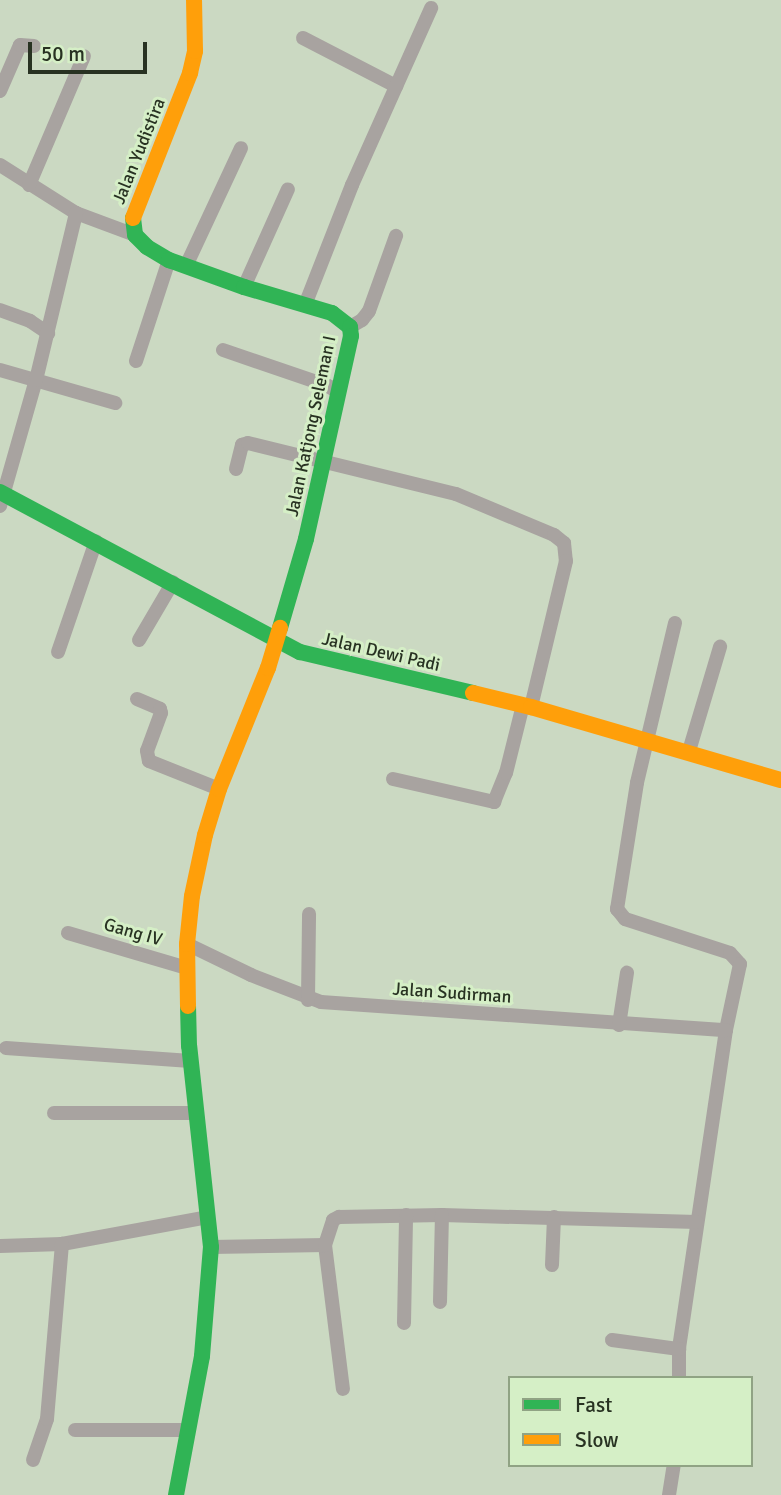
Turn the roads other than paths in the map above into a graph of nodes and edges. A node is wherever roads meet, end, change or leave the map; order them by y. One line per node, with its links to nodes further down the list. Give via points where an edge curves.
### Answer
1 (194, 0): 13 (street, Jalan Yudistira, via 195,51 190,73 133,214)
2 (431, 8): 6 (street)
3 (303, 37): 6 (street)
4 (34, 46): 7 (street, via 20,45 14,52)
5 (84, 56): 10 (street)
6 (396, 86): 18 (street)
7 (0, 91)
8 (241, 148): 16 (street)
9 (0, 165): 10 (street)
10 (29, 185): 12 (street)
11 (288, 189): 17 (street)
12 (76, 213): 13 (street); 21 (street)
13 (135, 235): 15 (street, Jalan Katjong Seleman I)
14 (396, 236): 20 (street, via 369,311)
15 (169, 260): 16 (street, Jalan Katjong Seleman I); 23 (street)
16 (186, 266): 17 (street, Jalan Katjong Seleman I)
17 (244, 287): 18 (street, Jalan Katjong Seleman I)
18 (305, 305): 20 (street, Jalan Katjong Seleman I, via 332,313)
19 (0, 310): 21 (street)
20 (349, 327): 26 (street, Jalan Katjong Seleman I)
21 (48, 333): 25 (street)
22 (223, 350): 26 (street)
23 (136, 361)
24 (0, 370): 25 (street)
25 (36, 380): 27 (street); 30 (street)
26 (338, 392): 28 (street, Jalan Katjong Seleman I)
27 (115, 403)
28 (321, 460): 29 (street, via 246,444); 34 (street, Jalan Katjong Seleman I, via 310,527); 39 (street, via 456,494 564,543 566,561)
29 (236, 469)
30 (2, 497): 31 (street, Jalan Dewi Padi)
31 (96, 541): 32 (street, Jalan Dewi Padi); 37 (street)
32 (173, 582): 34 (street, Jalan Dewi Padi); 35 (street)
33 (676, 623): 40 (street)
34 (276, 639): 39 (street, Jalan Dewi Padi, via 300,652); 44 (street, Jalan Katjong Seleman I, via 254,710)
35 (139, 640)
36 (720, 647): 41 (street)
37 (58, 652)
38 (137, 699): 44 (street, via 161,713 147,751 149,761)
39 (527, 706): 40 (street, Jalan Dewi Padi); 42 (street, via 494,802)
40 (647, 740): 41 (street, Jalan Dewi Padi); 52 (street, via 617,908 625,919 737,958 740,964)
41 (689, 751): 43 (street, Jalan Dewi Padi)
42 (393, 779)
43 (781, 780)
44 (219, 789): 47 (street, Jalan Katjong Seleman I, via 205,835)
45 (309, 914): 50 (street)
46 (68, 933): 48 (street, Gang IV)
47 (187, 944): 48 (street, Jalan Katjong Seleman I); 50 (street, Jalan Sudirman)
48 (187, 968): 54 (street, Jalan Katjong Seleman I)
49 (627, 973): 51 (street)
50 (308, 1000): 51 (street, Jalan Sudirman)
51 (619, 1025): 52 (street, Jalan Sudirman)
52 (726, 1030): 61 (street)
53 (6, 1048): 54 (street)
54 (191, 1061): 56 (street, Jalan Katjong Seleman I)
55 (54, 1113): 56 (street)
56 (196, 1113): 59 (street, Jalan Katjong Seleman I)
57 (406, 1215): 58 (street); 63 (street, via 340,1217 333,1220); 68 (street)
58 (442, 1215): 60 (street); 67 (street)
59 (208, 1217): 62 (street); 65 (street, Jalan Katjong Seleman I)
60 (554, 1217): 61 (street); 66 (street)
61 (697, 1222): 70 (street)
62 (62, 1244): 64 (street); 75 (street, via 47,1419)
63 (325, 1245): 65 (street); 72 (street)
64 (0, 1246)
65 (211, 1247): 74 (street, Jalan Katjong Seleman I, via 202,1356)
66 (552, 1265)
67 (440, 1302)
68 (404, 1323)
69 (612, 1340): 70 (street)
70 (679, 1349): 71 (street)
71 (679, 1376)
72 (343, 1388)
73 (75, 1430): 74 (street)
74 (188, 1430): 77 (street, Jalan Katjong Seleman I)
75 (33, 1460)
76 (674, 1467): 78 (street)
77 (176, 1495)
78 (668, 1495)

